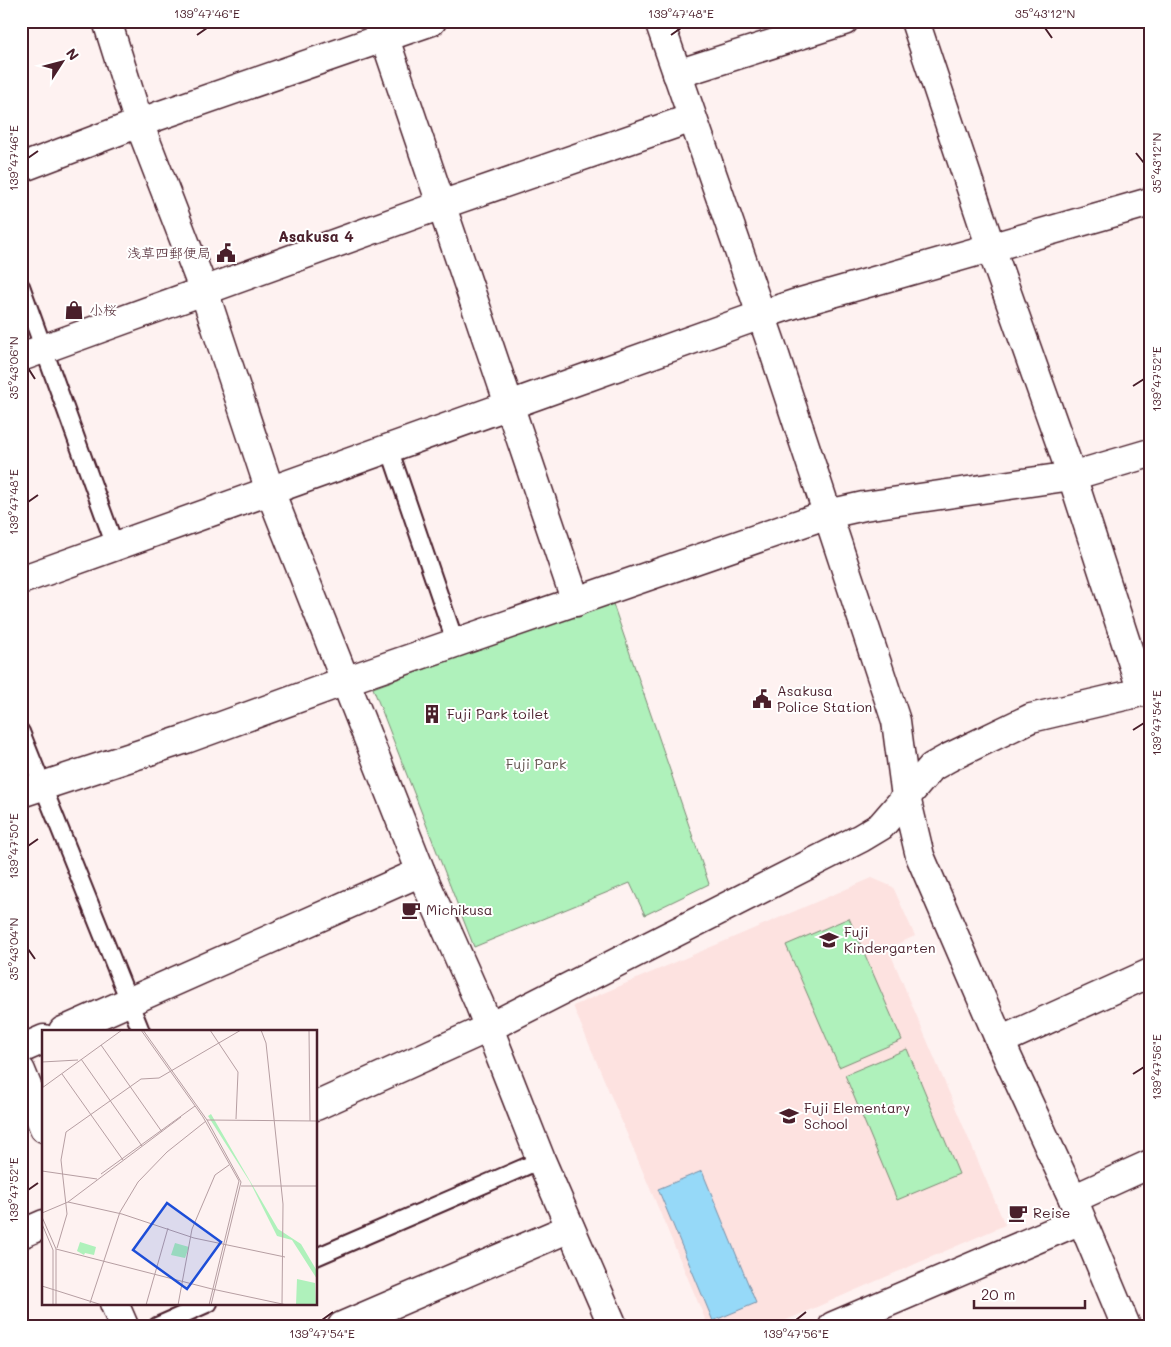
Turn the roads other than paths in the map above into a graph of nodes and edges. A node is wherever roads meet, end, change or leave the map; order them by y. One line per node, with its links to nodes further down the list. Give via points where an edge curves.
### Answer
1 (107, 21): 9 (street)
2 (432, 21): 6 (street)
3 (659, 21): 7 (street)
4 (844, 21): 7 (street)
5 (915, 21): 13 (street)
6 (382, 30): 9 (street); 12 (street)
7 (677, 74): 8 (street)
8 (692, 118): 12 (street); 16 (street)
9 (139, 123): 10 (street); 15 (street)
10 (21, 168)
11 (1150, 202): 13 (street)
12 (441, 205): 15 (street); 18 (street)
13 (991, 248): 16 (street); 21 (street)
14 (21, 286): 17 (lane)
15 (204, 291): 17 (street); 22 (street)
16 (760, 315): 18 (street); 23 (street)
17 (33, 353): 24 (lane)
18 (509, 404): 19 (street); 26 (street)
19 (389, 448): 22 (street); 27 (lane)
20 (1150, 453): 21 (street)
21 (1072, 476): 23 (street); 29 (street)
22 (270, 491): 24 (street); 28 (street)
23 (828, 514): 26 (street); 32 (street, via 896,721)
24 (115, 546): 25 (street)
25 (21, 580)
26 (576, 602): 27 (street)
27 (456, 644): 28 (street)
28 (345, 681): 31 (street, via 186,739); 33 (street)
29 (1146, 691): 32 (street, via 1031,718 932,768)
30 (21, 732): 31 (lane)
31 (32, 789): 35 (lane)
32 (906, 797): 36 (street, via 881,826 861,838); 40 (street, via 920,856)
33 (421, 872): 35 (street); 36 (street)
34 (1150, 973): 40 (street)
35 (129, 1001): 37 (street); 38 (lane)
36 (488, 1028): 43 (street); 45 (street)
37 (65, 1030)
38 (140, 1030)
39 (42, 1040): 41 (street)
40 (1000, 1041): 47 (street)
41 (21, 1049)
42 (21, 1070): 44 (street)
43 (318, 1105)
44 (42, 1123)
45 (541, 1160): 49 (street); 51 (lane)
46 (1150, 1164): 47 (street)
47 (1077, 1209): 58 (street); 59 (street)
48 (42, 1225): 50 (street)
49 (570, 1228): 56 (street); 57 (street)
50 (21, 1234)
51 (318, 1256)
52 (114, 1304): 54 (street)
53 (207, 1304): 55 (lane)
54 (124, 1326)
55 (157, 1326)
56 (342, 1326)
57 (613, 1326)
58 (833, 1326)
59 (1126, 1326)

